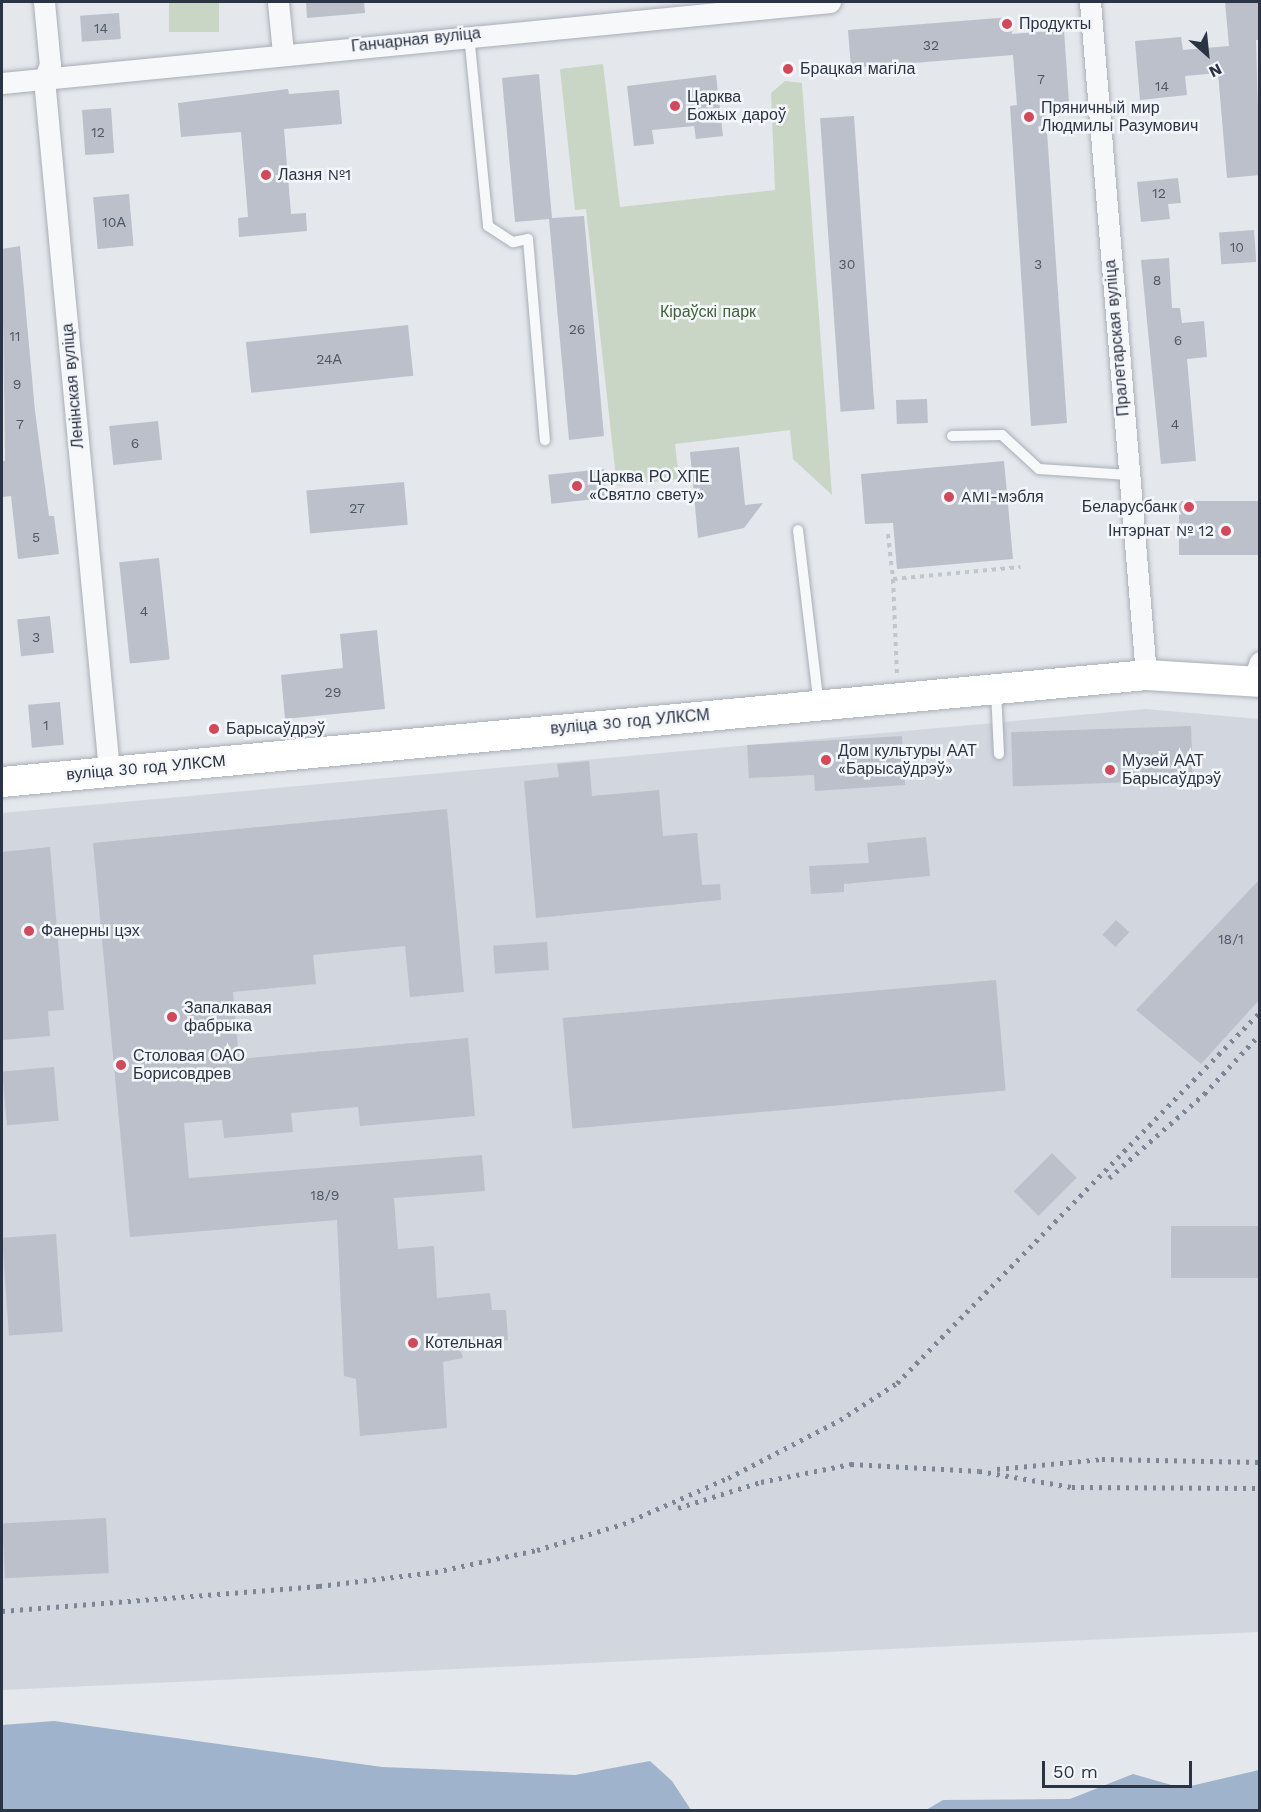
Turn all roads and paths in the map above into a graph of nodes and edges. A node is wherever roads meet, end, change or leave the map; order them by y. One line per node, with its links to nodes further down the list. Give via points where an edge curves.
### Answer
1 (44, 2): 8 (street, Ленінская вуліца, via 50,65)
2 (278, 2): 7 (street)
3 (830, 2): 5 (street, Ганчарная вуліца)
4 (1090, 2): 12 (street, Пралетарская вуліца)
5 (681, 8): 6 (street, Ганчарная вуліца)
6 (469, 35): 7 (street, Ганчарная вуліца); 11 (lane, via 489,226 513,242 528,239)
7 (283, 53): 8 (street, Ганчарная вуліца)
8 (45, 79): 9 (street, Ганчарная вуліца); 23 (street, Ленінская вуліца)
9 (2, 83)
10 (952, 436): 12 (lane, via 1002,435 1039,469)
11 (545, 440)
12 (1128, 475): 17 (street, Пралетарская вуліца)
13 (798, 530): 21 (lane)
14 (888, 534): 16 (path)
15 (1020, 567): 16 (path)
16 (893, 579): 19 (path)
17 (1146, 675): 18 (main road, вуліца 30 год УЛКСМ); 20 (main road, вуліца 30 год УЛКСМ)
18 (1257, 675)
19 (897, 680)
20 (996, 689): 21 (main road, вуліца 30 год УЛКСМ); 22 (lane)
21 (819, 705): 23 (main road, вуліца 30 год УЛКСМ)
22 (999, 754)
23 (109, 771): 24 (main road, вуліца 30 год УЛКСМ)
24 (2, 782)

